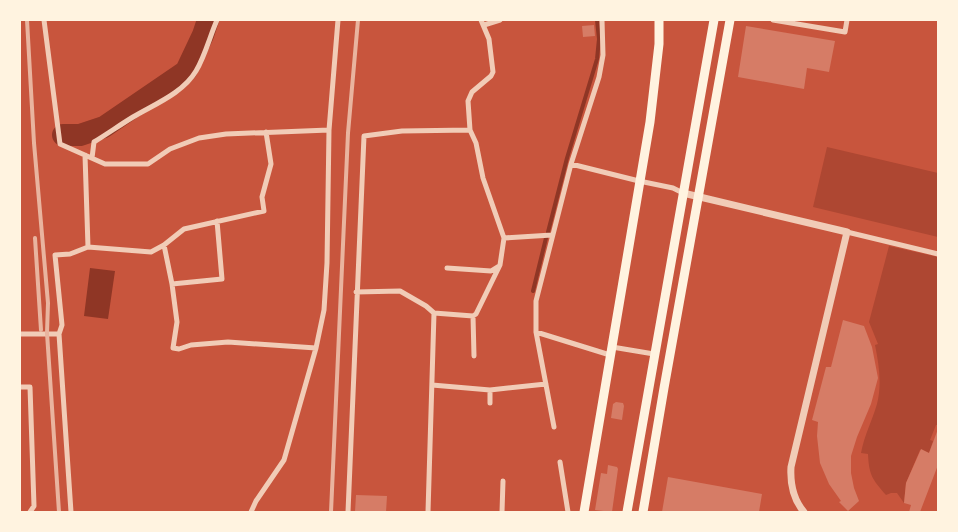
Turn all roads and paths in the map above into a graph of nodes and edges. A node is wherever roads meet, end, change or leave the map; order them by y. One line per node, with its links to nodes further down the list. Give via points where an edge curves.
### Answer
1 (44, 20): 15 (street, via 60,144)
2 (217, 20): 16 (street, via 196,71 184,85 94,142)
3 (338, 20): 12 (street)
4 (500, 20): 11 (street)
5 (602, 20): 17 (street, via 603,54 599,77)
6 (659, 20): 18 (highway, via 660,44)
7 (714, 20): 19 (highway)
8 (730, 20): 20 (highway)
9 (773, 20): 10 (street, via 845,32)
10 (847, 20)
11 (483, 23): 13 (street, via 489,39 493,72 472,92 468,101)
12 (330, 130): 14 (street); 37 (street, via 324,310)
13 (470, 130): 24 (street); 31 (street, via 402,131 364,136)
14 (266, 132): 16 (street, via 199,138 148,164 104,164); 21 (street, via 271,164 262,197 264,211)
15 (85, 155): 16 (street); 26 (street)
16 (92, 158)
17 (571, 164): 18 (street); 23 (street)
18 (640, 181): 19 (street); 38 (highway)
19 (683, 193): 20 (street); 39 (highway)
20 (698, 197): 22 (street); 58 (highway)
21 (217, 221): 25 (street, via 184,229); 30 (street, via 222,279)
22 (847, 232): 27 (street); 59 (street, via 791,467 793,492)
23 (552, 235): 24 (street); 34 (street, via 536,301)
24 (504, 238): 28 (street)
25 (164, 245): 26 (street, via 151,252); 30 (street)
26 (88, 247): 36 (street, via 70,254 55,255 62,325)
27 (938, 254)
28 (500, 265): 29 (street, via 491,271); 33 (street)
29 (447, 268)
30 (172, 284): 37 (street, via 177,322 173,348 228,342)
31 (356, 292): 32 (street, via 400,291); 52 (street)
32 (434, 313): 33 (street); 42 (street)
33 (473, 316): 40 (street)
34 (536, 332): 38 (street); 41 (street)
35 (20, 334): 36 (street)
36 (59, 334): 50 (street)
37 (316, 348): 51 (street, via 284,460)
38 (611, 351): 39 (street); 56 (highway)
39 (654, 354): 57 (highway)
40 (474, 356)
41 (546, 384): 44 (street); 46 (street)
42 (432, 385): 44 (street); 53 (street)
43 (20, 387): 49 (street, via 30,387 34,506)
44 (490, 390): 45 (street)
45 (490, 403)
46 (554, 427)
47 (560, 462): 55 (street)
48 (503, 481): 54 (street)
49 (30, 512)
50 (71, 512)
51 (251, 512)
52 (348, 512)
53 (428, 512)
54 (502, 512)
55 (568, 512)
56 (584, 512)
57 (627, 512)
58 (643, 512)
59 (804, 512)

